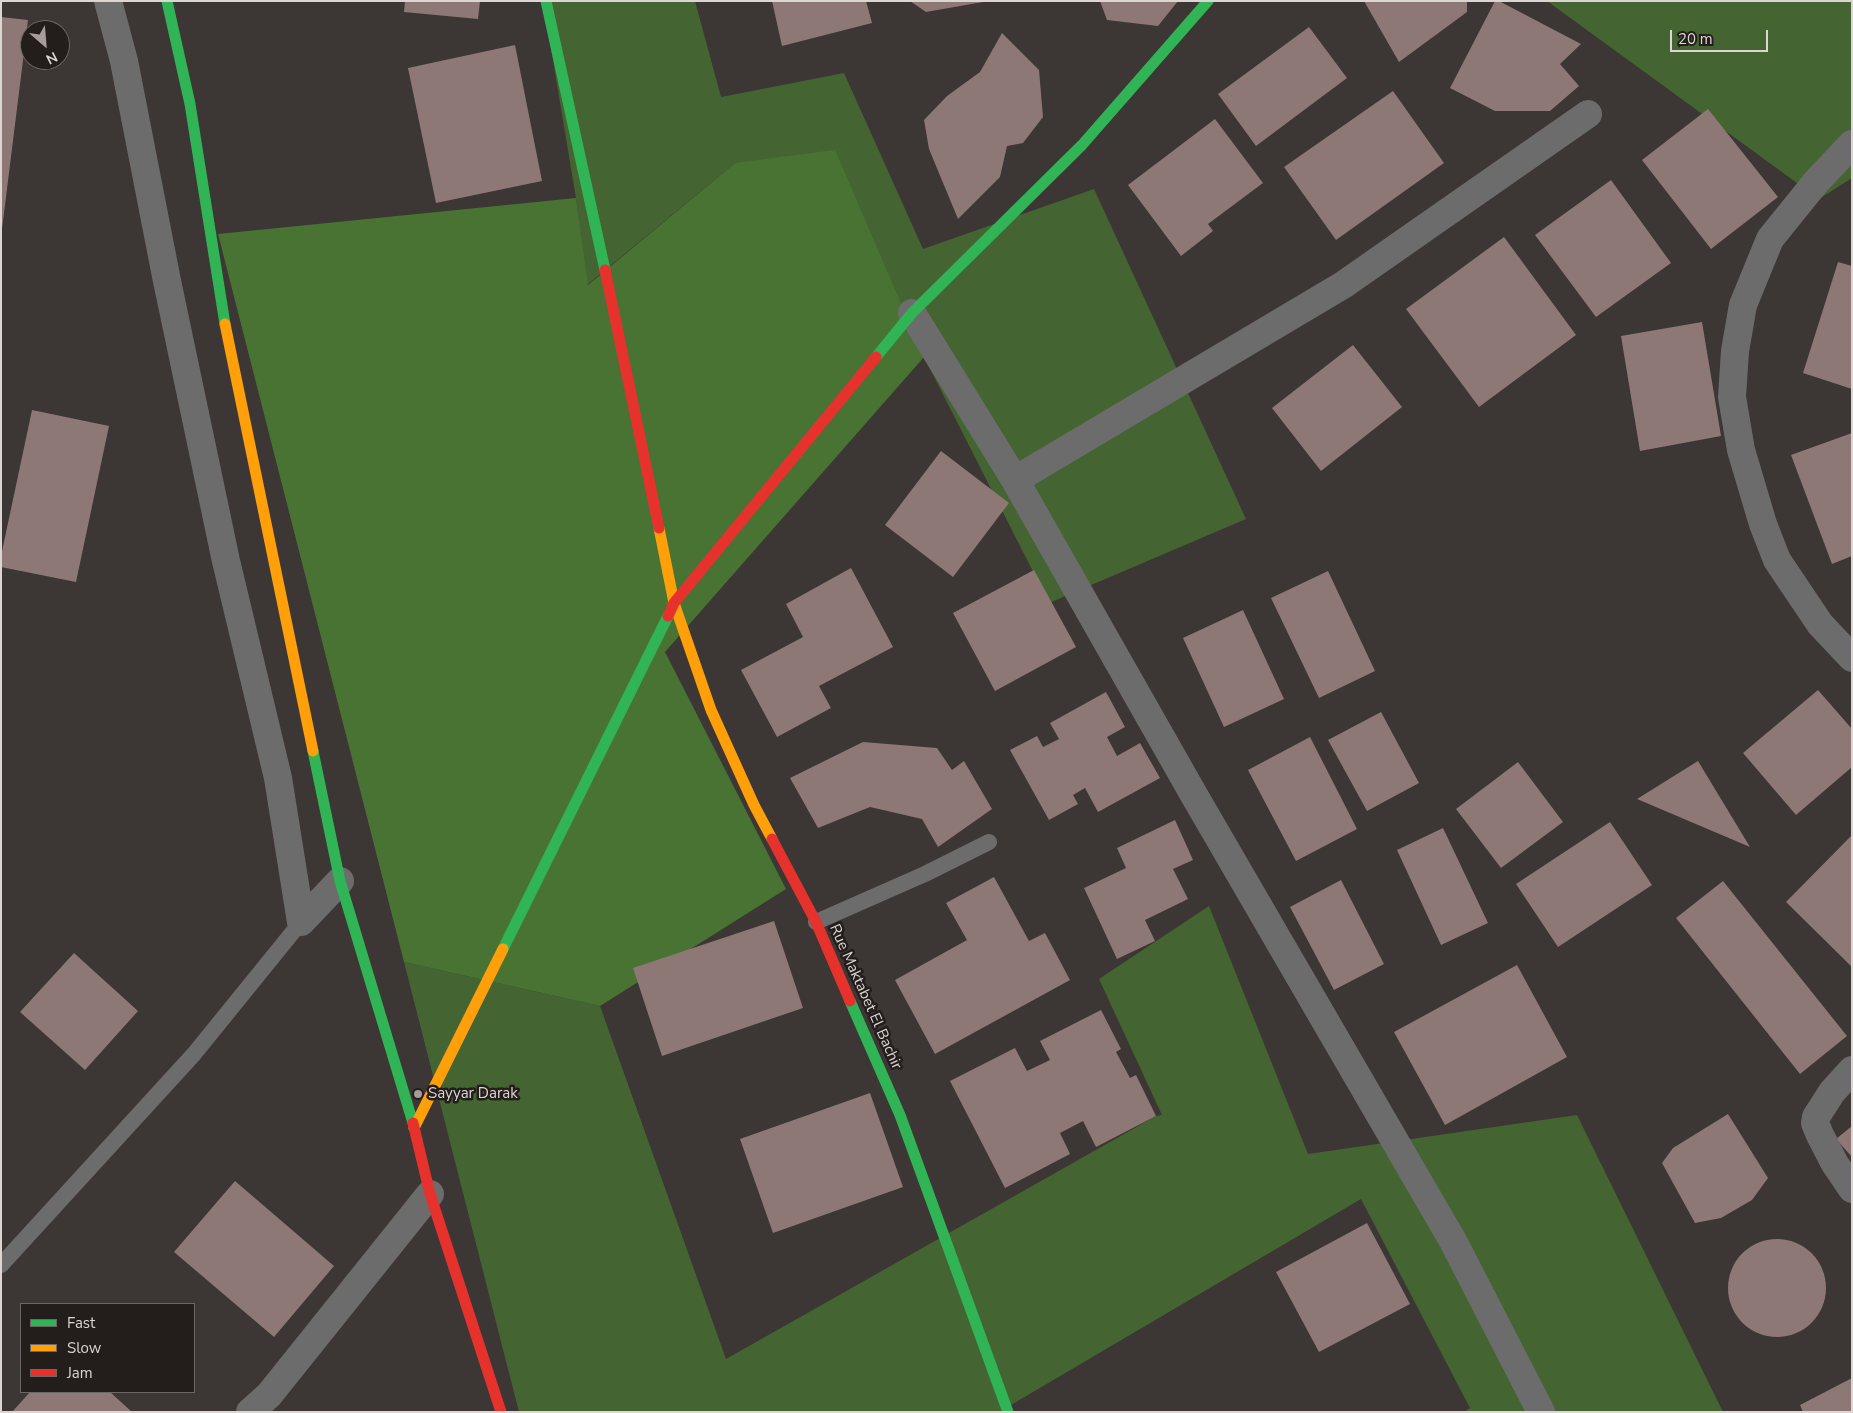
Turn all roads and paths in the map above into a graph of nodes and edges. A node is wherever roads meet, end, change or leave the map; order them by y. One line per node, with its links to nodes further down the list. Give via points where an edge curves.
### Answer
1 (108, 1): 13 (street, via 124,61 226,561 278,778)
2 (167, 1): 12 (street, via 190,104 229,347)
3 (546, 1): 9 (street, Rue Maktabet El Bachir)
4 (1208, 1): 7 (street, via 1082,145)
5 (1588, 114): 8 (street, via 1342,285)
6 (1852, 144): 10 (street, via 1770,239 1743,305 1732,397 1741,450 1777,560 1820,624)
7 (912, 313): 8 (street); 9 (street)
8 (1015, 480): 23 (street, via 1453,1241)
9 (674, 603): 14 (street, Rue Maktabet El Bachir, via 711,710 754,805); 16 (street)
10 (1852, 658)
11 (990, 842): 14 (lane)
12 (340, 881): 13 (street); 16 (street)
13 (301, 922): 19 (lane, via 194,1054)
14 (816, 922): 22 (street, Rue Maktabet El Bachir, via 900,1115)
15 (1852, 1070): 17 (street, via 1816,1117 1820,1136)
16 (414, 1128): 18 (street)
17 (1852, 1189)
18 (430, 1194): 20 (street); 21 (street)
19 (1, 1264)
20 (262, 1406)
21 (501, 1412)
22 (1008, 1412)
23 (1541, 1412)

